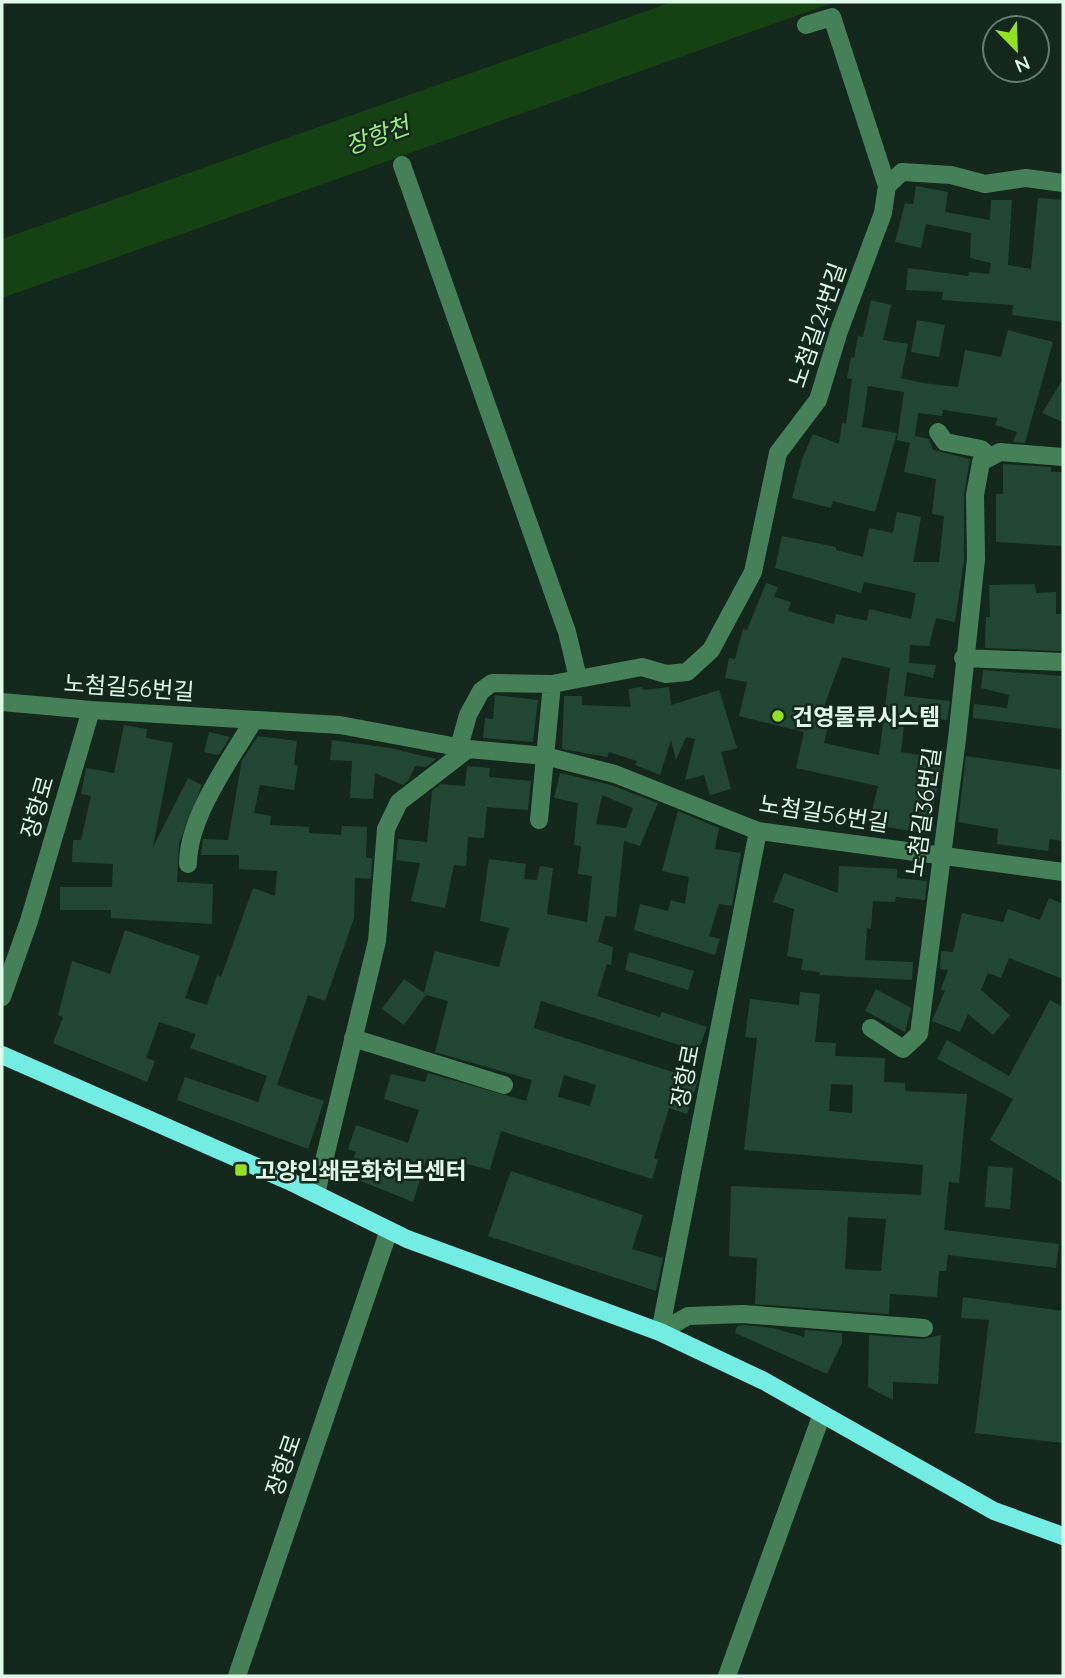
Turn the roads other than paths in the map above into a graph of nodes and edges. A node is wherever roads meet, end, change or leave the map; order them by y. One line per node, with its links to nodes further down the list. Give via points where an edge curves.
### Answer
1 (806, 25): 4 (street, 노첨길24번길, via 832,17)
2 (401, 165): 10 (street, via 567,632)
3 (1063, 183): 4 (street, via 1026,177 985,184 951,175 902,172)
4 (887, 186): 10 (street, 노첨길24번길, via 883,213 818,400 778,453 753,572 711,650 687,672 666,674 642,667)
5 (938, 432): 6 (street, via 945,442 981,449)
6 (990, 457): 7 (street, via 1000,452); 8 (street, 노첨길36번길, via 981,462 975,495 976,559)
7 (1063, 457)
8 (963, 658): 9 (street); 19 (street, 노첨길36번길)
9 (1063, 662)
10 (578, 678): 11 (street, 노첨길24번길)
11 (552, 684): 15 (street, 노첨길24번길, via 492,683 481,691 468,715); 16 (street)
12 (2, 702): 13 (street, 노첨길56번길)
13 (91, 710): 14 (street, 노첨길56번길); 22 (street, 장항로)
14 (254, 720): 15 (street, 노첨길56번길, via 340,725); 20 (street, via 210,795 188,845)
15 (463, 748): 16 (street, 노첨길56번길); 24 (street, via 399,802 386,829 377,941)
16 (545, 756): 17 (street); 18 (street, 노첨길56번길, via 615,774)
17 (539, 820)
18 (758, 831): 19 (street, 노첨길56번길); 30 (street, 장항로)
19 (943, 856): 21 (street, 노첨길56번길); 23 (street, 노첨길36번길, via 919,1034 903,1049)
20 (188, 864)
21 (1063, 872)
22 (2, 997)
23 (871, 1028)
24 (353, 1038): 26 (street); 27 (street)
25 (2, 1055): 27 (main road)
26 (504, 1085)
27 (316, 1194): 28 (main road)
28 (389, 1230): 30 (main road); 33 (street, 장항로)
29 (925, 1328): 30 (street, via 743,1314 688,1316)
30 (660, 1332): 31 (main road, via 764,1381)
31 (821, 1414): 32 (main road, via 994,1511); 34 (street)
32 (1063, 1536)
33 (237, 1676)
34 (727, 1676)

